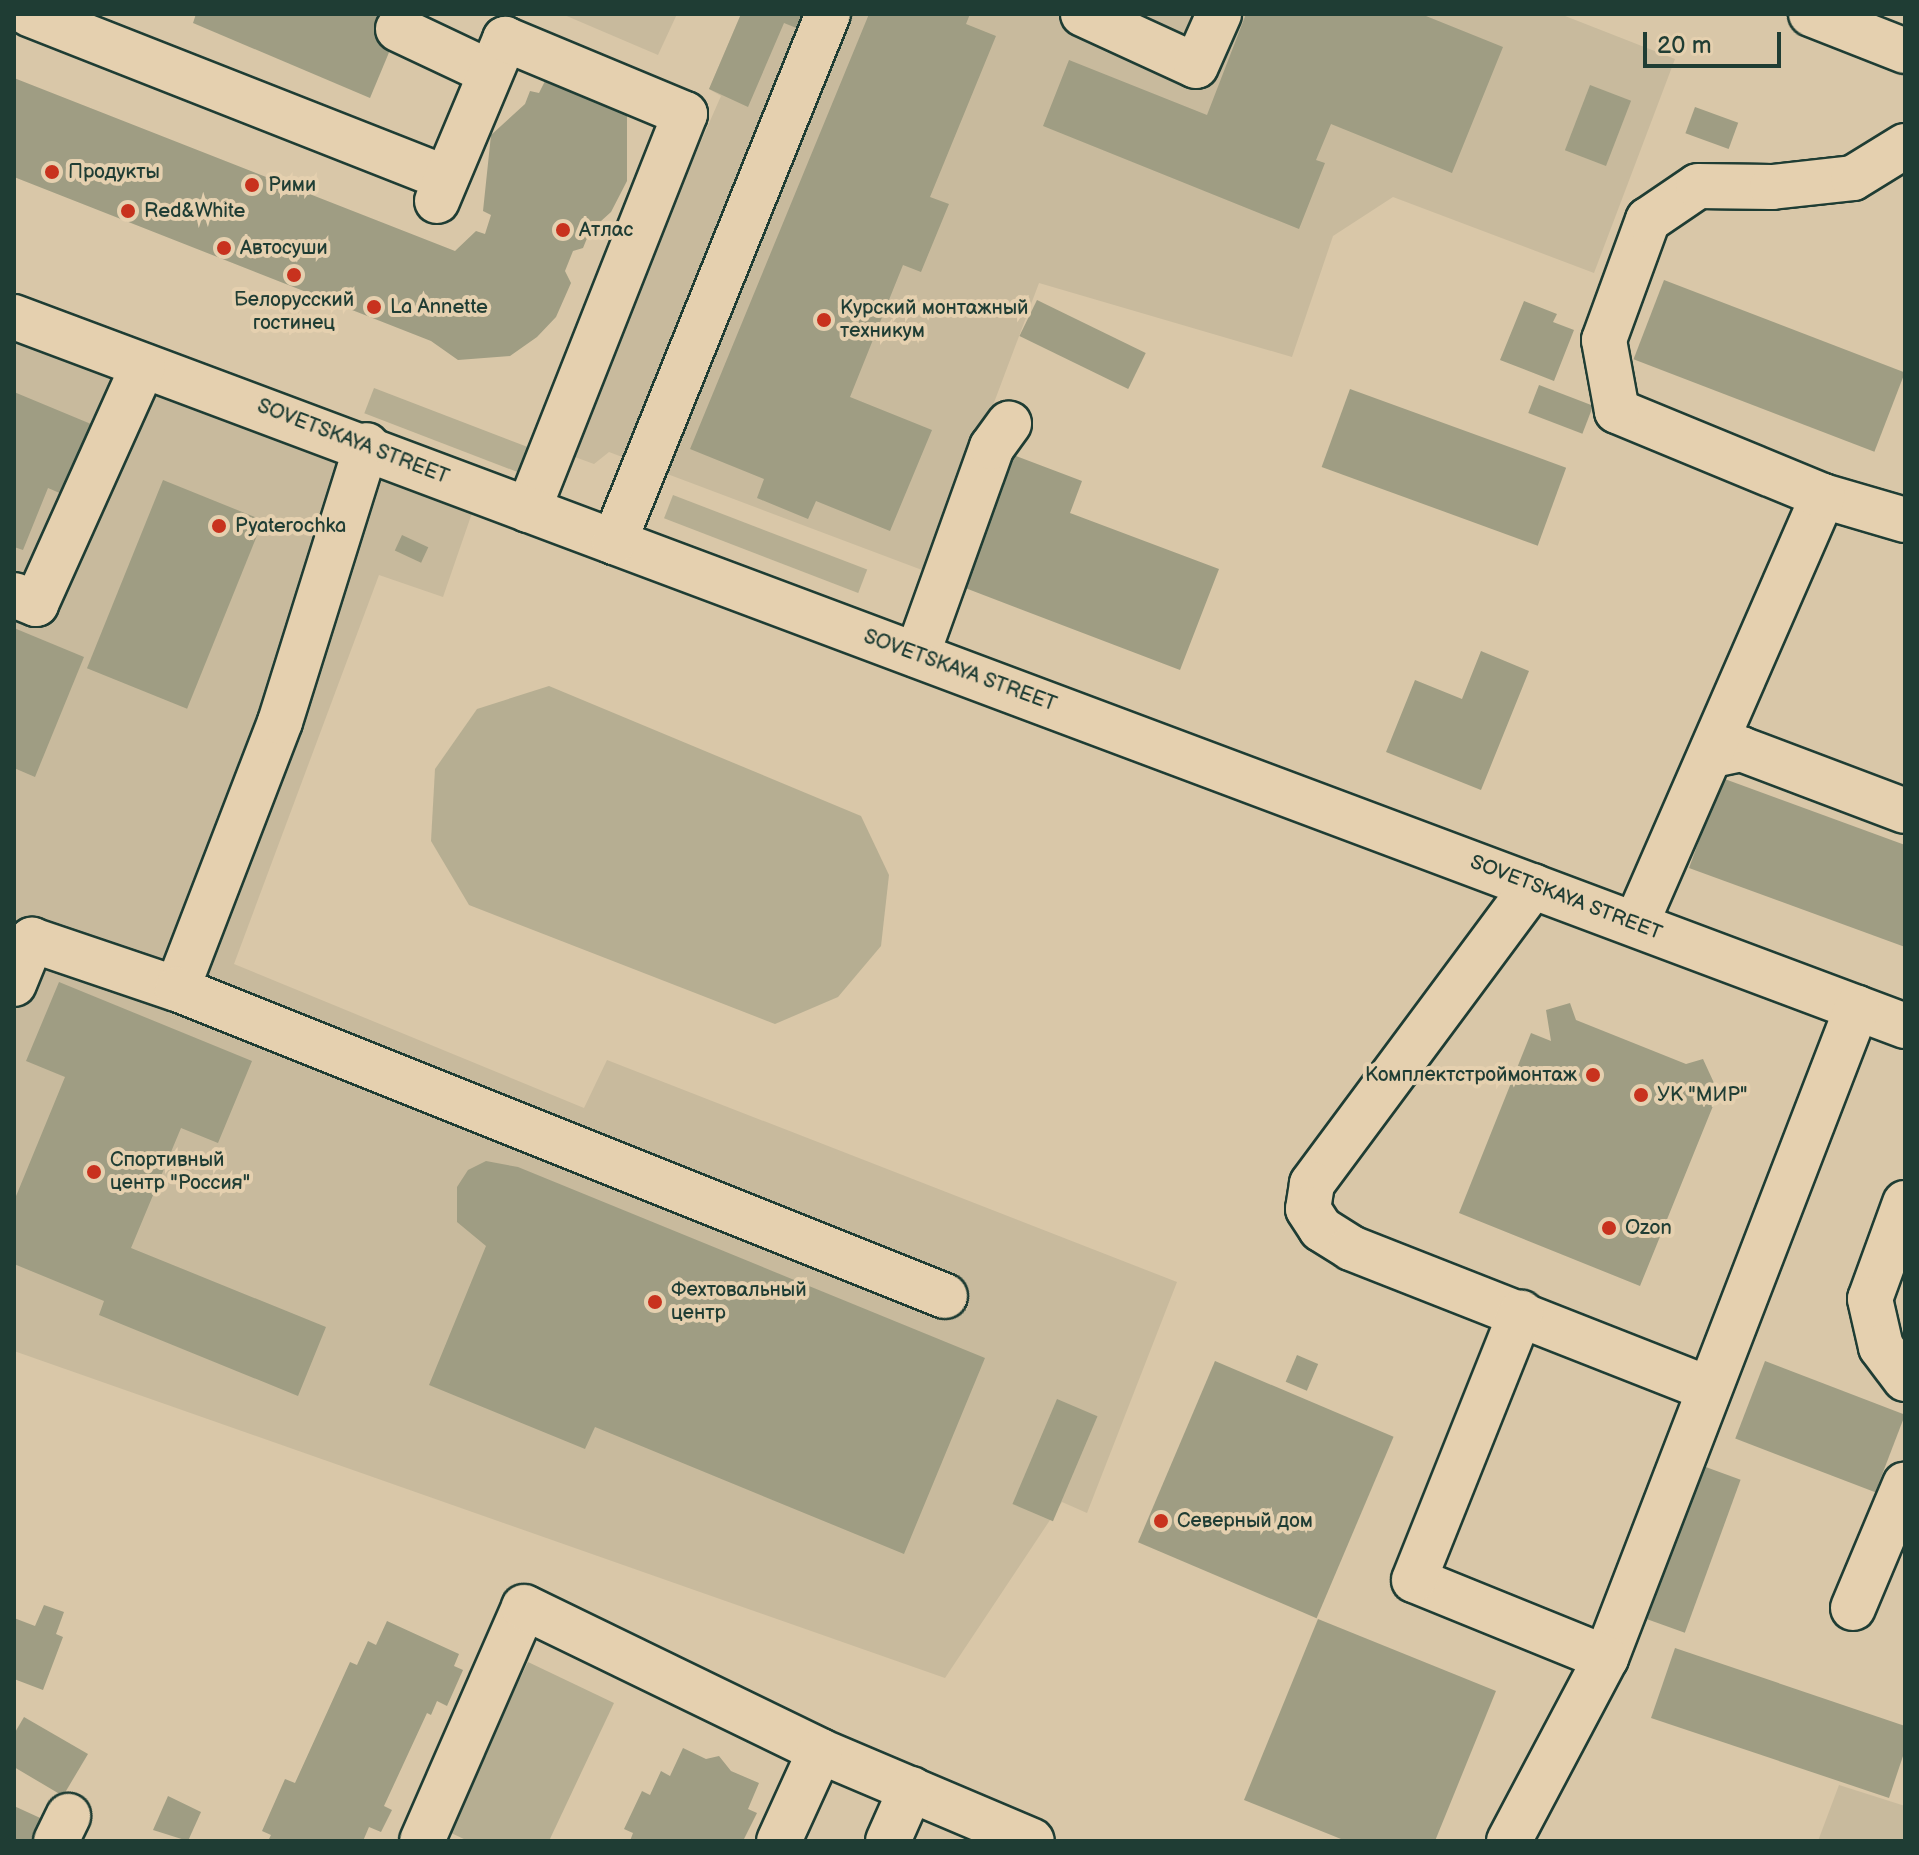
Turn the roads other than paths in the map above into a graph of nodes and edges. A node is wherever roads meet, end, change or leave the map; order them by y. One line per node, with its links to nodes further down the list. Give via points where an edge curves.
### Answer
1 (29, 14): 8 (street, via 441,190)
2 (828, 14): 17 (street)
3 (1083, 14): 4 (street, via 1196,66)
4 (1219, 14)
5 (1811, 14): 7 (street)
6 (398, 29): 8 (street)
7 (1905, 51)
8 (489, 72): 15 (street, via 505,39 685,114)
9 (1905, 146): 14 (street, via 1853,178 1772,187 1698,186 1648,220 1604,340 1617,411)
10 (14, 317): 11 (street, SOVETSKAYA STREET)
11 (143, 366): 13 (street, SOVETSKAYA STREET); 18 (street, via 36,604)
12 (1009, 424): 19 (street, via 992,447)
13 (367, 445): 15 (street, SOVETSKAYA STREET); 25 (street, via 280,722)
14 (1823, 496): 16 (street); 20 (street)
15 (528, 510): 17 (street, SOVETSKAYA STREET)
16 (1905, 520)
17 (614, 542): 19 (street, SOVETSKAYA STREET)
18 (14, 595)
19 (917, 655): 22 (street, SOVETSKAYA STREET)
20 (1713, 755): 21 (street, via 1741,749); 23 (street)
21 (1905, 811)
22 (1533, 886): 23 (street, SOVETSKAYA STREET); 30 (street, via 1312,1184 1308,1209 1321,1229 1351,1248)
23 (1636, 924): 26 (street, SOVETSKAYA STREET)
24 (14, 984): 25 (street, via 32,940)
25 (177, 989): 29 (street)
26 (1857, 1008): 27 (street, SOVETSKAYA STREET); 32 (street)
27 (1905, 1026)
28 (1905, 1203): 31 (street, via 1870,1299 1881,1347)
29 (945, 1296)
30 (1521, 1313): 32 (street); 35 (street, via 1414,1580)
31 (1905, 1379)
32 (1706, 1388): 35 (street)
33 (1905, 1484): 34 (street)
34 (1853, 1608)
35 (1606, 1658): 42 (street)
36 (820, 1751): 37 (street); 38 (street, via 524,1607); 39 (street)
37 (911, 1789): 40 (street); 41 (street)
38 (422, 1841)
39 (779, 1841)
40 (888, 1841)
41 (1032, 1841)
42 (1509, 1841)

